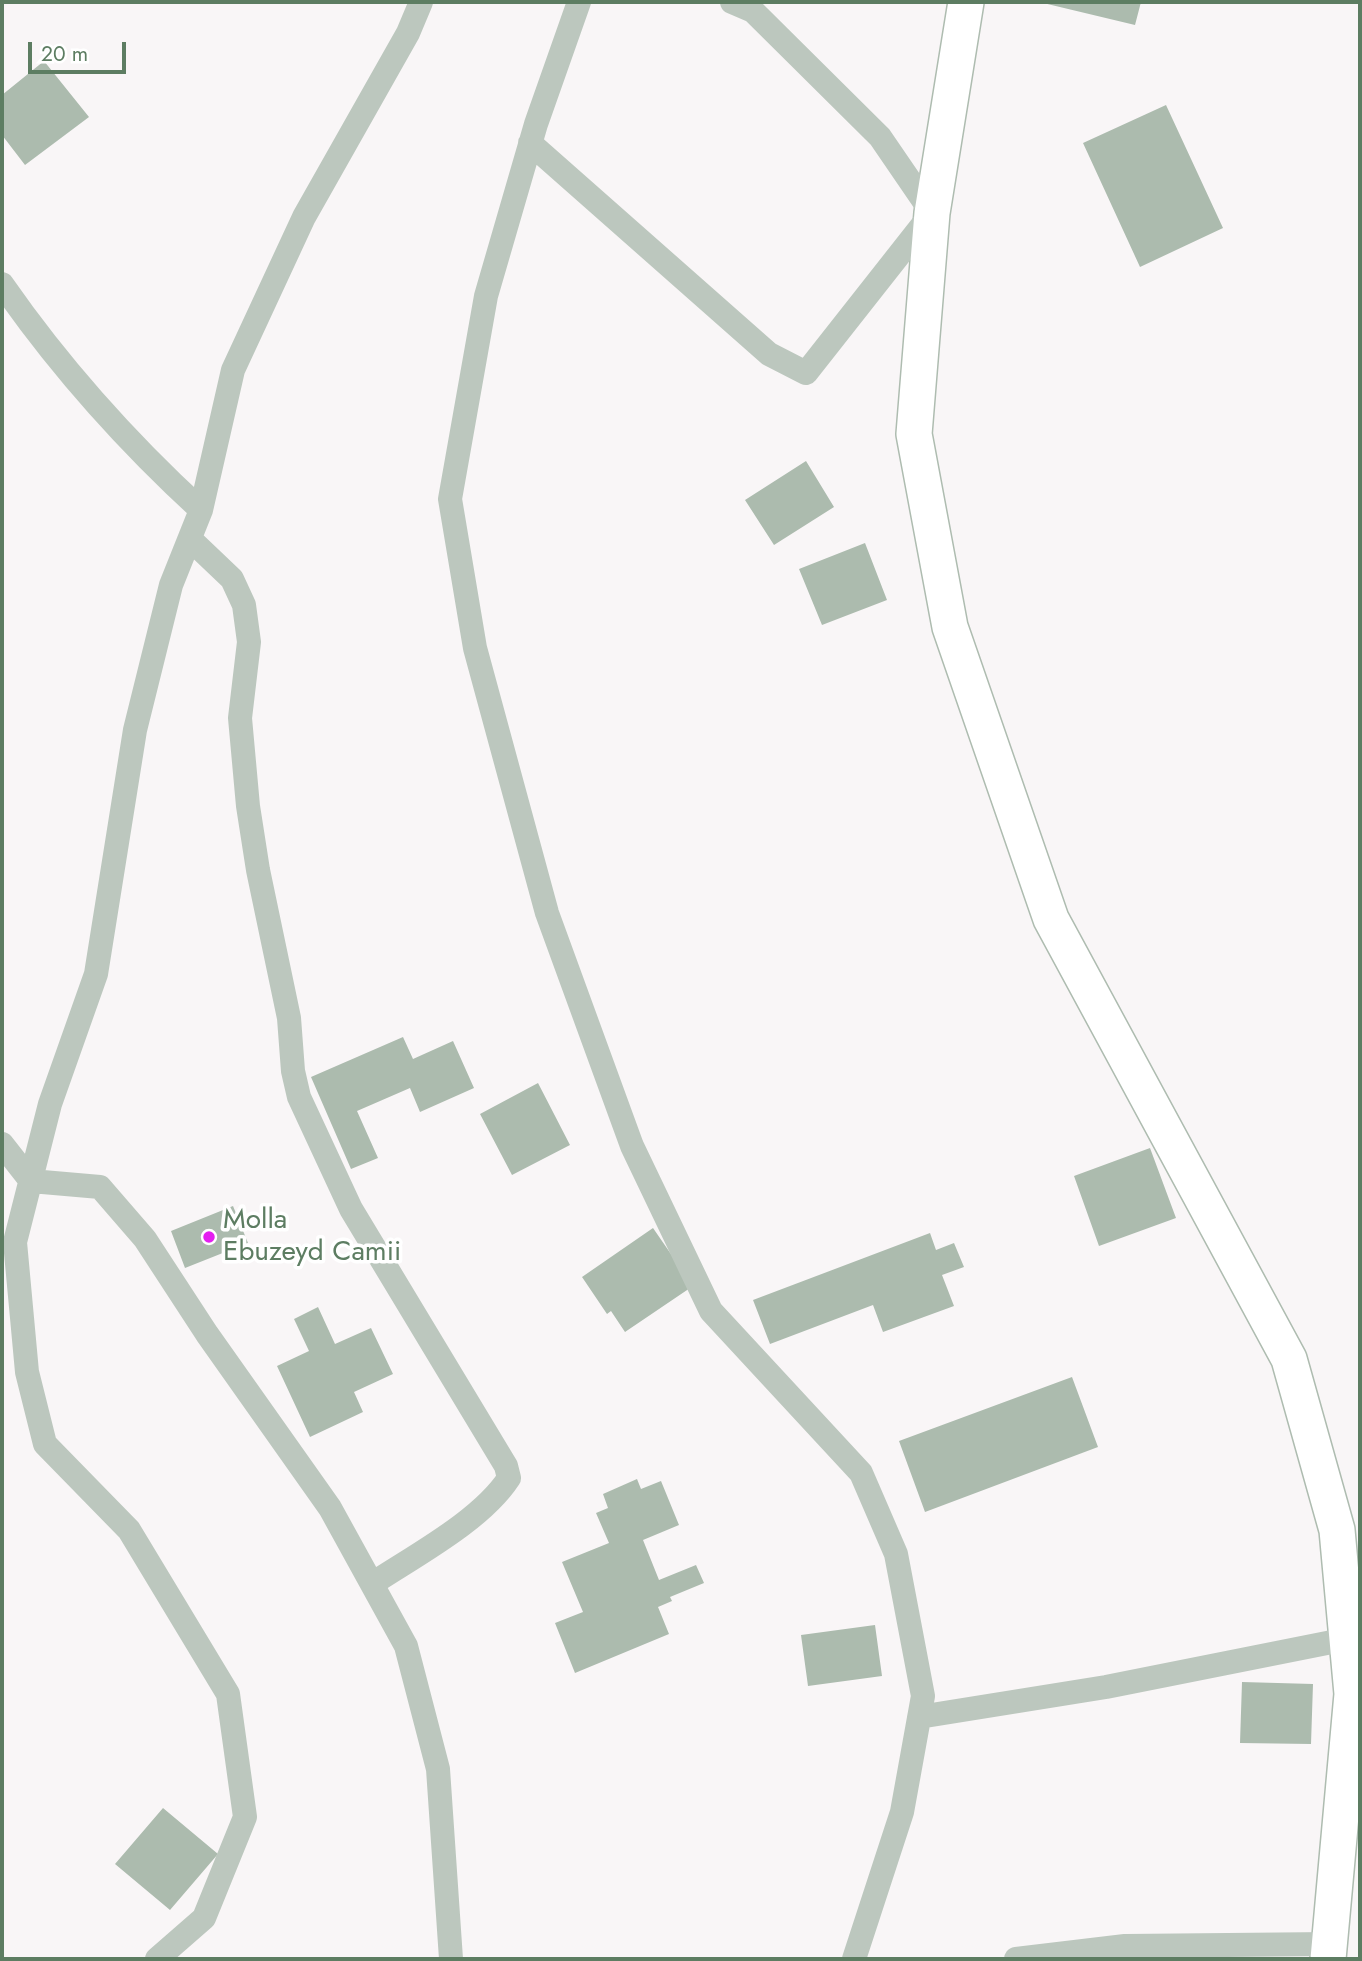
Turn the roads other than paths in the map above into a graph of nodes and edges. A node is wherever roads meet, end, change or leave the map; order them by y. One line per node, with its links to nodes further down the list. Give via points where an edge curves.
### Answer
1 (421, 2): 8 (street, via 304,217 233,370)
2 (579, 2): 5 (street)
3 (732, 2): 6 (street, via 753,11 880,137)
4 (965, 2): 6 (street)
5 (530, 143): 6 (street, via 769,354 806,373); 14 (street, via 486,296 450,499 475,648 547,913 632,1146 711,1311 861,1473 896,1554 923,1696)
6 (932, 213): 13 (street, via 914,433 950,627 1051,919 1289,1359 1337,1530)
7 (2, 284): 8 (street, via 34,330 140,452)
8 (201, 510): 9 (street)
9 (190, 539): 11 (street, via 171,585 135,730 96,974 50,1104); 12 (street, via 232,579 244,605 249,642 240,718 248,806 289,1018 299,1097 351,1209 509,1478 473,1516)
10 (2, 1143): 11 (street)
11 (31, 1181): 12 (street, via 100,1187 145,1239 330,1508); 18 (street, via 15,1242 27,1371 45,1444 129,1530 228,1694 245,1817 204,1918)
12 (372, 1584): 19 (street, via 406,1646 438,1769)
13 (1347, 1639): 14 (street, via 1106,1687); 16 (street, via 1352,1694)
14 (919, 1717): 17 (street, via 902,1812)
15 (1124, 1952): 16 (street); 20 (street)
16 (1329, 1952)
17 (857, 1958)
18 (157, 1959)
19 (451, 1959)
20 (1016, 1959)

